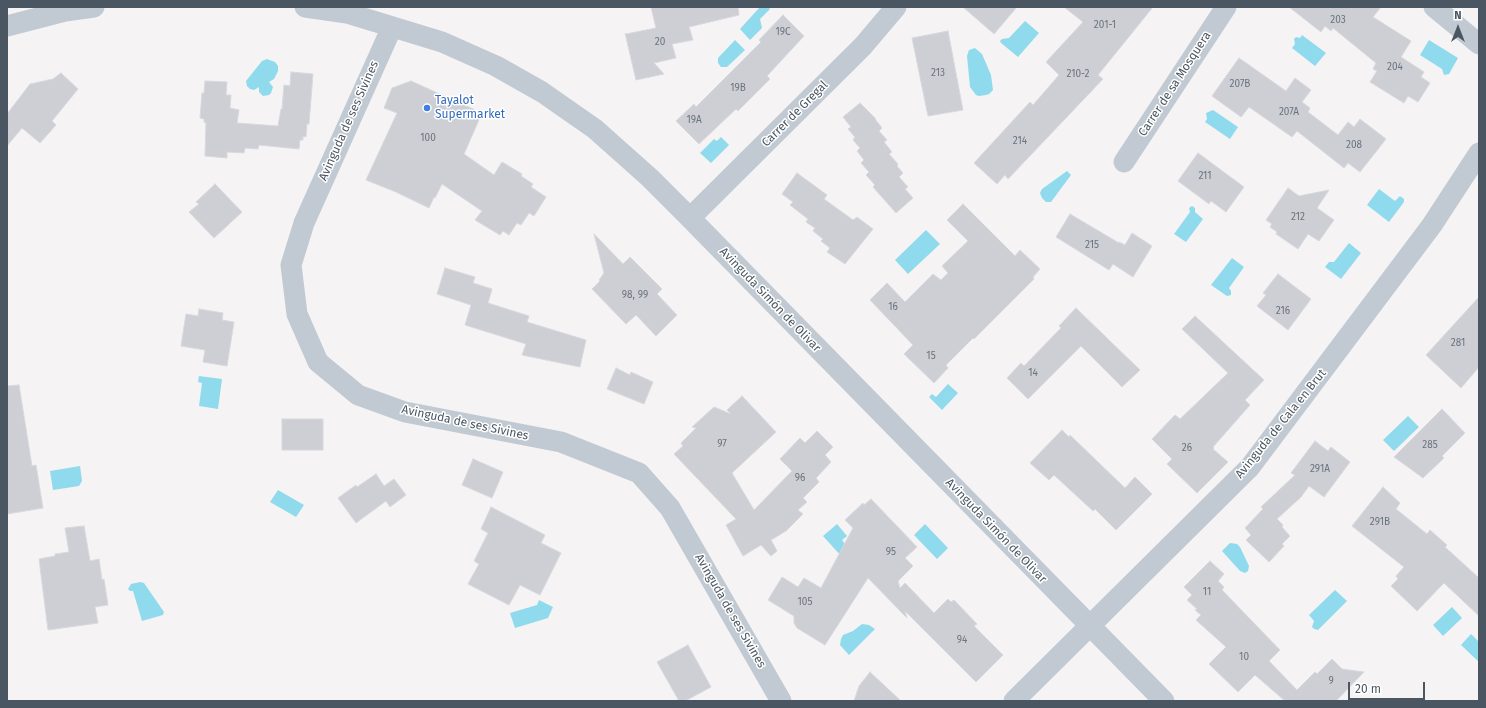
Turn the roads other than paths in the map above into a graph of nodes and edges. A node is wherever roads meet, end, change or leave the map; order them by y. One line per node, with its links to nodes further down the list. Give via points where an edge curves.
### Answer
1 (94, 7): 6 (street, via 65,11)
2 (305, 7): 7 (street, Avinguda Simón de Olivar, via 347,13)
3 (896, 7): 11 (street, Carrer de Gregal, via 863,46)
4 (1226, 7): 10 (street, Carrer de sa Mosquera)
5 (1434, 7): 8 (street)
6 (7, 26)
7 (392, 27): 11 (street, Avinguda Simón de Olivar, via 442,42 496,66 542,92 595,129); 13 (street, Avinguda de ses Sivines, via 304,222 291,265 297,314 318,362 358,395 405,412 561,442 639,473 670,508)
8 (1479, 44)
9 (1479, 153): 12 (street, Avinguda de Cala en Brut, via 1432,225 1250,467)
10 (1124, 162)
11 (690, 218): 12 (street, Avinguda Simón de Olivar)
12 (1090, 627): 14 (street, Avinguda de Cala en Brut); 15 (street, Avinguda Simón de Olivar)
13 (781, 701)
14 (1014, 701)
15 (1164, 701)

